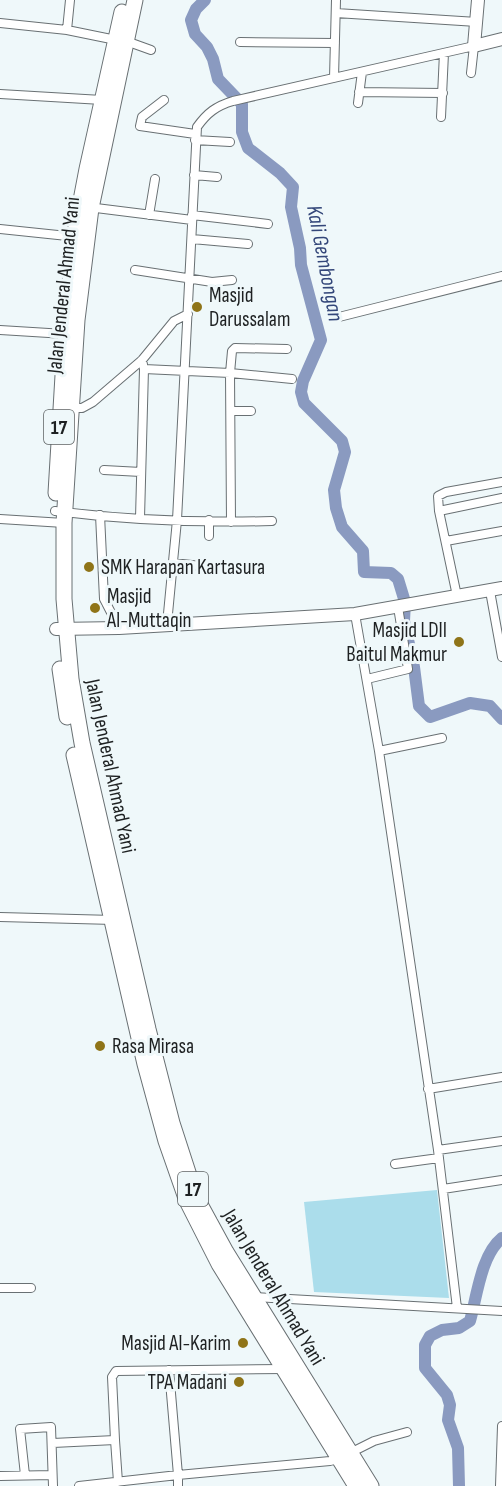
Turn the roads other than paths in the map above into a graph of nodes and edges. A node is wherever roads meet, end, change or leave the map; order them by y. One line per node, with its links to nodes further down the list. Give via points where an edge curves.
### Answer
1 (70, 0): 9 (street)
2 (125, 0): 11 (highway, Jalan Jenderal Ahmad Yani / 17)
3 (135, 0): 11 (highway, Jalan Jenderal Ahmad Yani / 17)
4 (336, 0): 6 (street)
5 (478, 0): 8 (street)
6 (336, 13): 8 (street); 13 (street)
7 (0, 23): 9 (street)
8 (476, 24): 10 (street); 14 (street)
9 (67, 30): 11 (street)
10 (500, 39): 14 (street)
11 (121, 40): 15 (street); 23 (highway, Jalan Jenderal Ahmad Yani / 17); 32 (highway, Jalan Jenderal Ahmad Yani / 17)
12 (240, 42): 13 (street)
13 (335, 43): 19 (street)
14 (474, 46): 16 (street); 18 (street)
15 (151, 50)
16 (444, 53): 17 (street); 21 (street)
17 (362, 72): 19 (street); 20 (street)
18 (471, 73)
19 (334, 78): 27 (street, via 221,105 207,113)
20 (359, 92): 21 (street); 25 (street)
21 (442, 93): 26 (street)
22 (0, 94): 23 (street)
23 (102, 100): 32 (highway, Jalan Jenderal Ahmad Yani / 17)
24 (164, 100): 27 (street, via 142,117 140,126)
25 (358, 103)
26 (441, 117)
27 (195, 137): 28 (street); 29 (street)
28 (230, 142)
29 (194, 175): 30 (street); 34 (street)
30 (217, 177)
31 (155, 179): 33 (street)
32 (85, 207): 33 (street); 37 (highway, Jalan Jenderal Ahmad Yani / 17)
33 (149, 215): 34 (street)
34 (192, 218): 35 (street); 38 (street)
35 (268, 224)
36 (0, 229): 37 (street)
37 (81, 237): 47 (highway, Jalan Jenderal Ahmad Yani / 17); 53 (highway, Jalan Jenderal Ahmad Yani / 17)
38 (192, 239): 39 (street); 42 (street)
39 (248, 244)
40 (135, 270): 42 (street)
41 (502, 276): 45 (street)
42 (189, 280): 43 (street); 44 (street)
43 (232, 280)
44 (188, 315): 49 (street, via 174,321); 50 (street)
45 (339, 317)
46 (0, 330): 47 (street)
47 (65, 334): 62 (highway, Jalan Jenderal Ahmad Yani / 17)
48 (287, 349): 51 (street, via 235,348)
49 (143, 364): 50 (street); 53 (street, via 89,405); 57 (street)
50 (185, 371): 51 (street); 65 (street)
51 (230, 373): 52 (street); 54 (street)
52 (292, 379)
53 (72, 408): 62 (highway, Jalan Jenderal Ahmad Yani / 17)
54 (231, 411): 55 (street); 68 (street)
55 (251, 411)
56 (104, 470): 57 (street)
57 (141, 472): 63 (street)
58 (502, 482): 60 (street, via 440,494)
59 (502, 498): 60 (street)
60 (439, 512): 71 (street)
61 (100, 515): 62 (street); 63 (street); 79 (street, via 104,599)
62 (60, 517): 64 (street); 80 (highway, Jalan Jenderal Ahmad Yani / 17, via 64,581)
63 (140, 518): 65 (street)
64 (0, 519)
65 (177, 520): 66 (street); 72 (street)
66 (209, 520): 68 (street); 70 (street)
67 (272, 521): 68 (street)
68 (231, 522)
69 (502, 531): 71 (street)
70 (209, 536)
71 (446, 541): 75 (street)
72 (173, 563): 73 (street); 78 (street)
73 (201, 566)
74 (496, 590): 75 (street); 81 (street)
75 (458, 597): 76 (street)
76 (399, 607): 77 (street); 83 (street, via 408,669)
77 (355, 615): 78 (street); 83 (street)
78 (167, 624): 79 (street)
79 (118, 628): 80 (street)
80 (61, 629): 87 (highway, Jalan Jenderal Ahmad Yani / 17)
81 (500, 633): 82 (street)
82 (502, 657)
83 (367, 679): 85 (street)
84 (442, 738): 85 (street)
85 (379, 751): 89 (street)
86 (0, 917): 87 (street)
87 (117, 919): 97 (highway, Jalan Jenderal Ahmad Yani / 17, via 186,1168 196,1197)
88 (502, 1077): 89 (street)
89 (428, 1089): 91 (street)
90 (502, 1141): 91 (street)
91 (439, 1154): 92 (street); 94 (street)
92 (395, 1164)
93 (502, 1180): 94 (street)
94 (443, 1189): 98 (street)
95 (0, 1288): 96 (street)
96 (31, 1288)
97 (246, 1297): 98 (street); 100 (highway, Jalan Jenderal Ahmad Yani / 17); 106 (highway, Jalan Jenderal Ahmad Yani / 17)
98 (461, 1308): 99 (street)
99 (502, 1311)
100 (285, 1369): 101 (street); 106 (highway, Jalan Jenderal Ahmad Yani / 17)
101 (170, 1370): 104 (street, via 114,1373); 109 (street)
102 (502, 1426): 117 (street)
103 (407, 1431): 106 (street)
104 (115, 1440): 105 (street); 111 (street)
105 (53, 1443): 107 (street, via 49,1426 20,1429); 108 (street)
106 (344, 1455): 109 (street); 115 (highway, Jalan Jenderal Ahmad Yani / 17); 116 (highway, Jalan Jenderal Ahmad Yani / 17)
107 (25, 1475): 108 (street); 110 (street)
108 (52, 1475): 112 (street)
109 (178, 1475): 111 (street); 114 (street)
110 (0, 1476)
111 (118, 1482): 113 (street)
112 (53, 1486)
113 (79, 1486)
114 (178, 1486)
115 (356, 1486)
116 (371, 1486)
117 (500, 1486)

